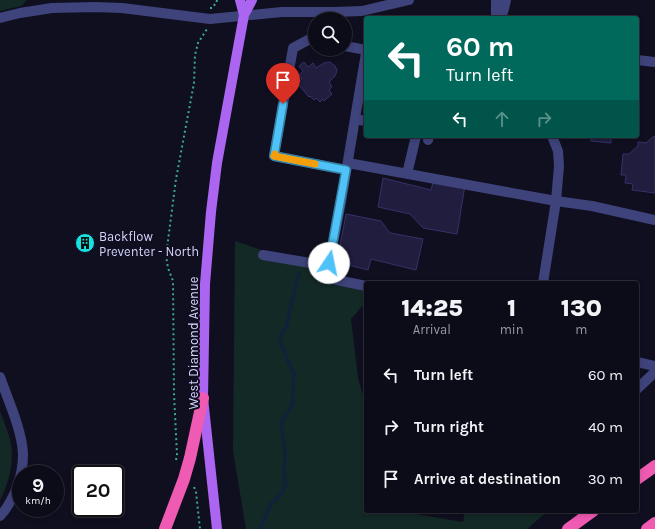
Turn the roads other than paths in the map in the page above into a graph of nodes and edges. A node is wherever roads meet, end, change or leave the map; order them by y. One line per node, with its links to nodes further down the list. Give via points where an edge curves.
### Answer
1 (240, 0): 6 (main road, West Diamond Avenue)
2 (252, 0): 6 (main road, West Diamond Avenue)
3 (409, 0): 7 (street)
4 (496, 0): 8 (street)
5 (506, 0): 9 (street)
6 (244, 15): 7 (street, via 282,12); 10 (street, via 210,18 95,7 52,8); 34 (main road, West Diamond Avenue, via 217,163 211,212 205,284)
7 (364, 16)
8 (496, 16)
9 (502, 16)
10 (0, 18)
11 (308, 40): 21 (street, via 293,48 274,156)
12 (352, 47): 13 (street)
13 (364, 50)
14 (639, 60): 15 (street)
15 (655, 62)
16 (364, 66): 17 (street)
17 (355, 119): 18 (street); 21 (street)
18 (364, 121)
19 (416, 138): 22 (street)
20 (553, 138): 23 (street, via 560,166)
21 (347, 166): 22 (street); 26 (street)
22 (407, 174): 23 (street)
23 (556, 201): 24 (street); 27 (street)
24 (655, 220)
25 (263, 255): 26 (street)
26 (328, 266): 28 (street, via 335,279)
27 (543, 281)
28 (364, 286)
29 (639, 362): 30 (street)
30 (655, 366)
31 (655, 372): 33 (street)
32 (0, 377): 38 (street, via 19,432 23,454 20,480 13,498)
33 (639, 387)
34 (204, 398): 40 (highway, via 184,479); 41 (main road, West Diamond Avenue)
35 (655, 466): 36 (highway)
36 (639, 478)
37 (589, 513): 42 (highway)
38 (0, 516)
39 (655, 523): 43 (highway)
40 (165, 529)
41 (217, 529)
42 (568, 529)
43 (647, 529)

